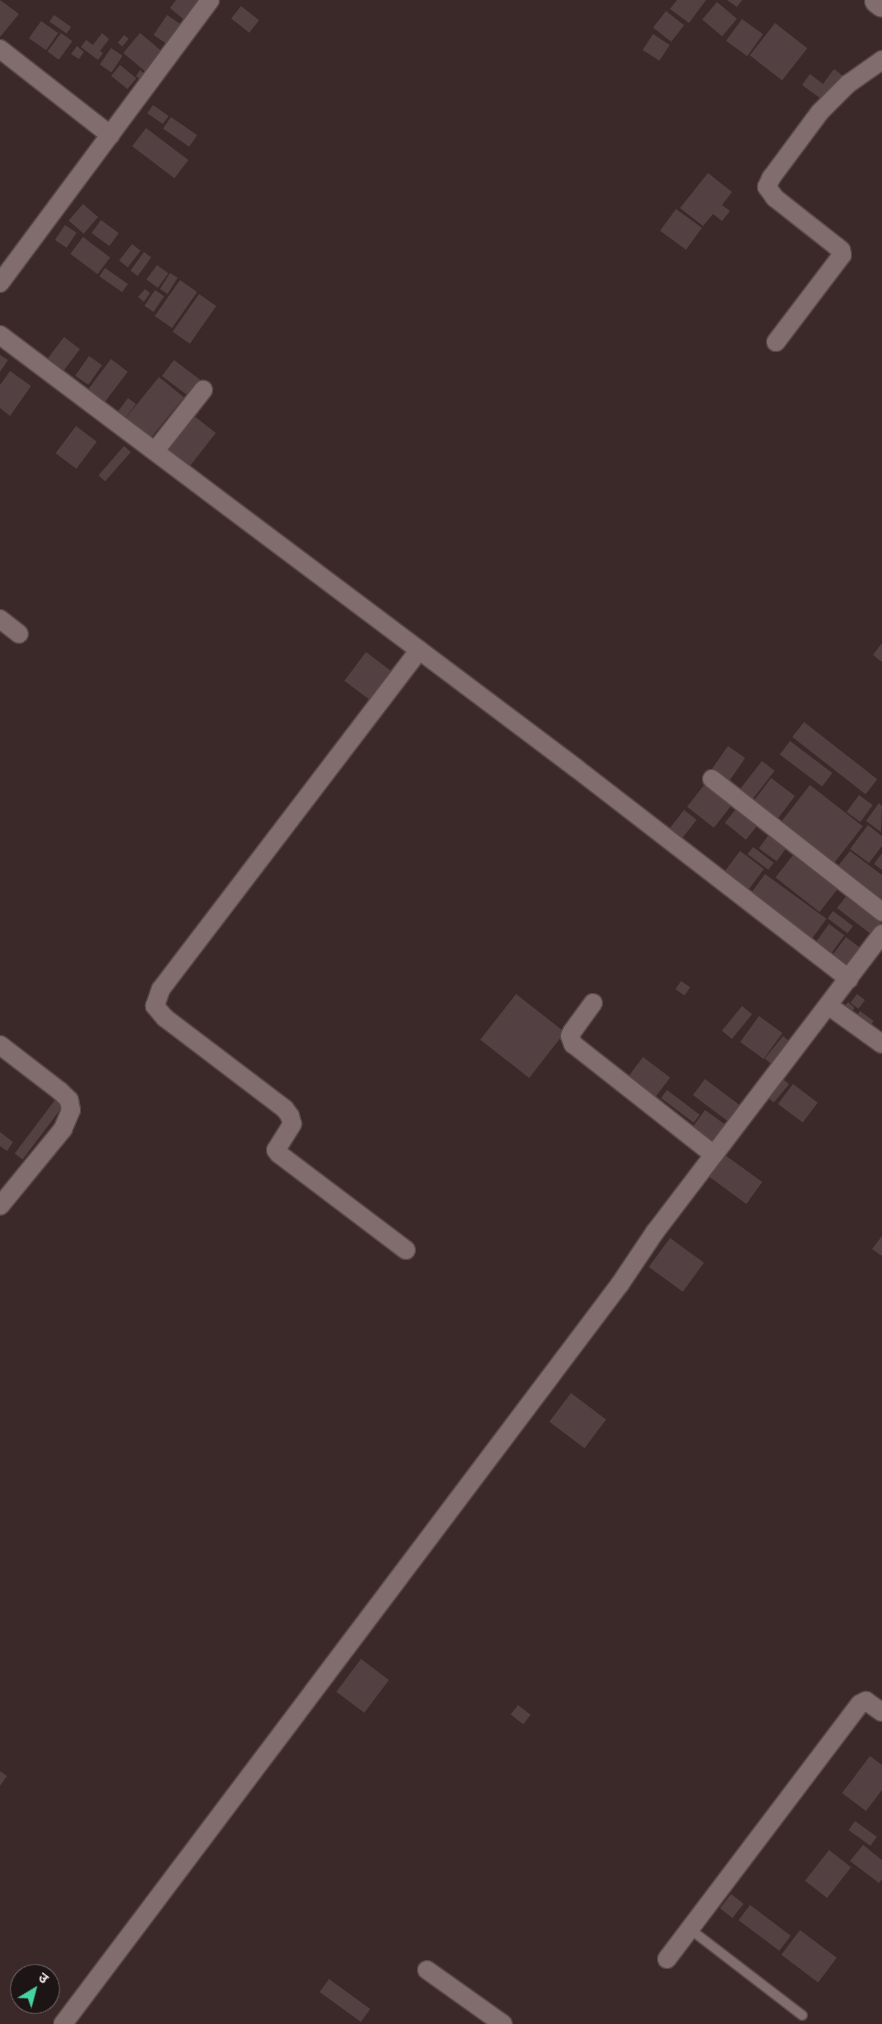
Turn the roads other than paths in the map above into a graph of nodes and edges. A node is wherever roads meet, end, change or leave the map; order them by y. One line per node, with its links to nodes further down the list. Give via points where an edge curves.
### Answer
1 (210, 0): 6 (street)
2 (877, 0): 3 (main road)
3 (882, 4)
4 (0, 49): 6 (street)
5 (882, 60): 9 (street, via 854,80 803,133 767,187 775,198 841,250 842,255)
6 (110, 135): 7 (street)
7 (0, 283)
8 (0, 335): 11 (street)
9 (776, 342)
10 (204, 390): 11 (street)
11 (155, 451): 14 (street)
12 (0, 620): 13 (street)
13 (19, 634)
14 (419, 650): 18 (street); 25 (street, via 161,990 155,1006 165,1018 285,1109 292,1124 276,1150 279,1154)
15 (712, 779): 16 (street)
16 (882, 912)
17 (882, 934): 18 (street)
18 (849, 978): 20 (street)
19 (593, 1003): 23 (street, via 570,1036 573,1044)
20 (829, 1006): 21 (street); 23 (street)
21 (882, 1044)
22 (0, 1045): 24 (street, via 60,1091 69,1100 71,1110 63,1129)
23 (714, 1155): 31 (street)
24 (0, 1206)
25 (406, 1250)
26 (882, 1712): 27 (street, via 866,1701 860,1704)
27 (690, 1929): 28 (street); 30 (lane)
28 (667, 1959)
29 (427, 1970): 32 (street)
30 (802, 2014)
31 (63, 2024)
32 (503, 2024)

